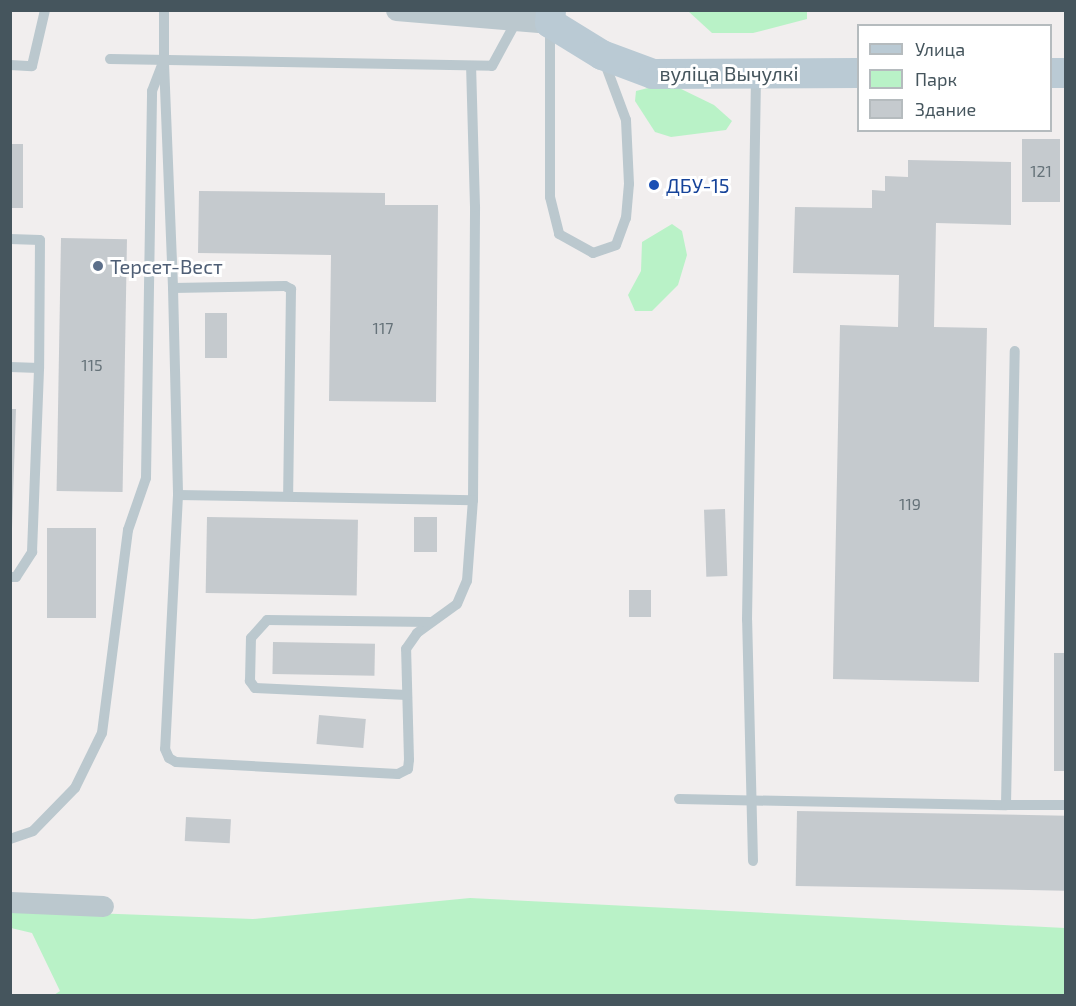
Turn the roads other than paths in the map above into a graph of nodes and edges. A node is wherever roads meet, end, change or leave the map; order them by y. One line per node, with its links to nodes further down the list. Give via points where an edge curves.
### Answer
1 (45, 10): 9 (lane, via 32,66)
2 (164, 10): 8 (lane)
3 (396, 10): 5 (street, вуліца Вычулкі)
4 (550, 17): 5 (street, вуліца Вычулкі); 6 (street, вуліца Вычулкі); 6 (lane, via 550,197 559,234 593,253 616,245 626,218 629,184 626,120)
5 (517, 20): 10 (lane, via 492,66)
6 (602, 55): 11 (street, вуліца Вычулкі, via 653,74)
7 (110, 59): 8 (lane)
8 (164, 60): 10 (lane); 14 (lane); 28 (lane, via 152,92 146,478 128,530 102,733 75,788 33,831)
9 (10, 65)
10 (471, 66): 20 (lane, via 475,207)
11 (756, 74): 12 (street, вуліца Вычулкі); 25 (lane, via 747,620)
12 (857, 74)
13 (10, 239): 17 (lane, via 40,240)
14 (173, 288): 18 (lane); 19 (lane, via 291,289)
15 (1015, 351): 26 (lane)
16 (10, 367): 17 (lane)
17 (39, 368): 21 (lane, via 32,552 16,577)
18 (178, 495): 19 (lane); 23 (lane, via 165,749 169,758 176,762 398,774 408,769)
19 (288, 495): 20 (lane)
20 (473, 500): 22 (lane, via 467,581 457,604)
21 (10, 577)
22 (431, 622): 23 (lane, via 406,649); 23 (lane, via 267,620 250,638 250,681 255,688)
23 (407, 695)
24 (680, 799): 25 (lane)
25 (751, 801): 26 (lane); 29 (lane)
26 (1006, 805): 27 (lane)
27 (1065, 806)
28 (10, 839)
29 (753, 861)
30 (10, 902): 31 (street)
31 (103, 906)

